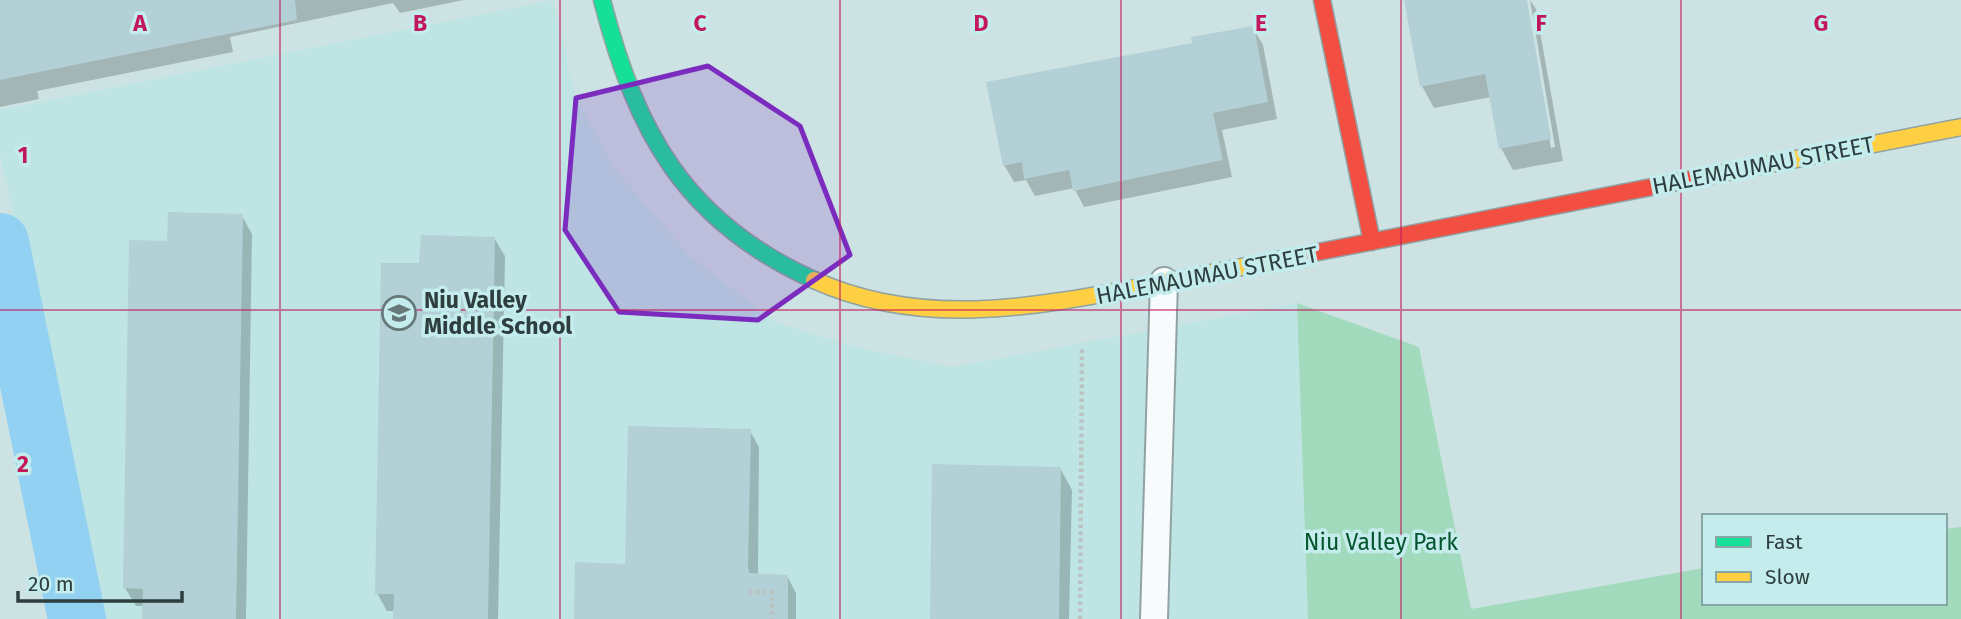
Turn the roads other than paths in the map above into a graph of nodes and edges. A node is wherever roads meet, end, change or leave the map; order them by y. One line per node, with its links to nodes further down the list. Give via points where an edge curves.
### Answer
1 (602, 0): 5 (street, HALEMAUMAU STREET, via 624,78 663,158 719,220 765,256 860,299 925,311 981,311 1083,298)
2 (1322, 0): 4 (street)
3 (1961, 127): 4 (street, HALEMAUMAU STREET)
4 (1372, 242): 5 (street, HALEMAUMAU STREET)
5 (1164, 281): 6 (lane)
6 (1154, 619)

